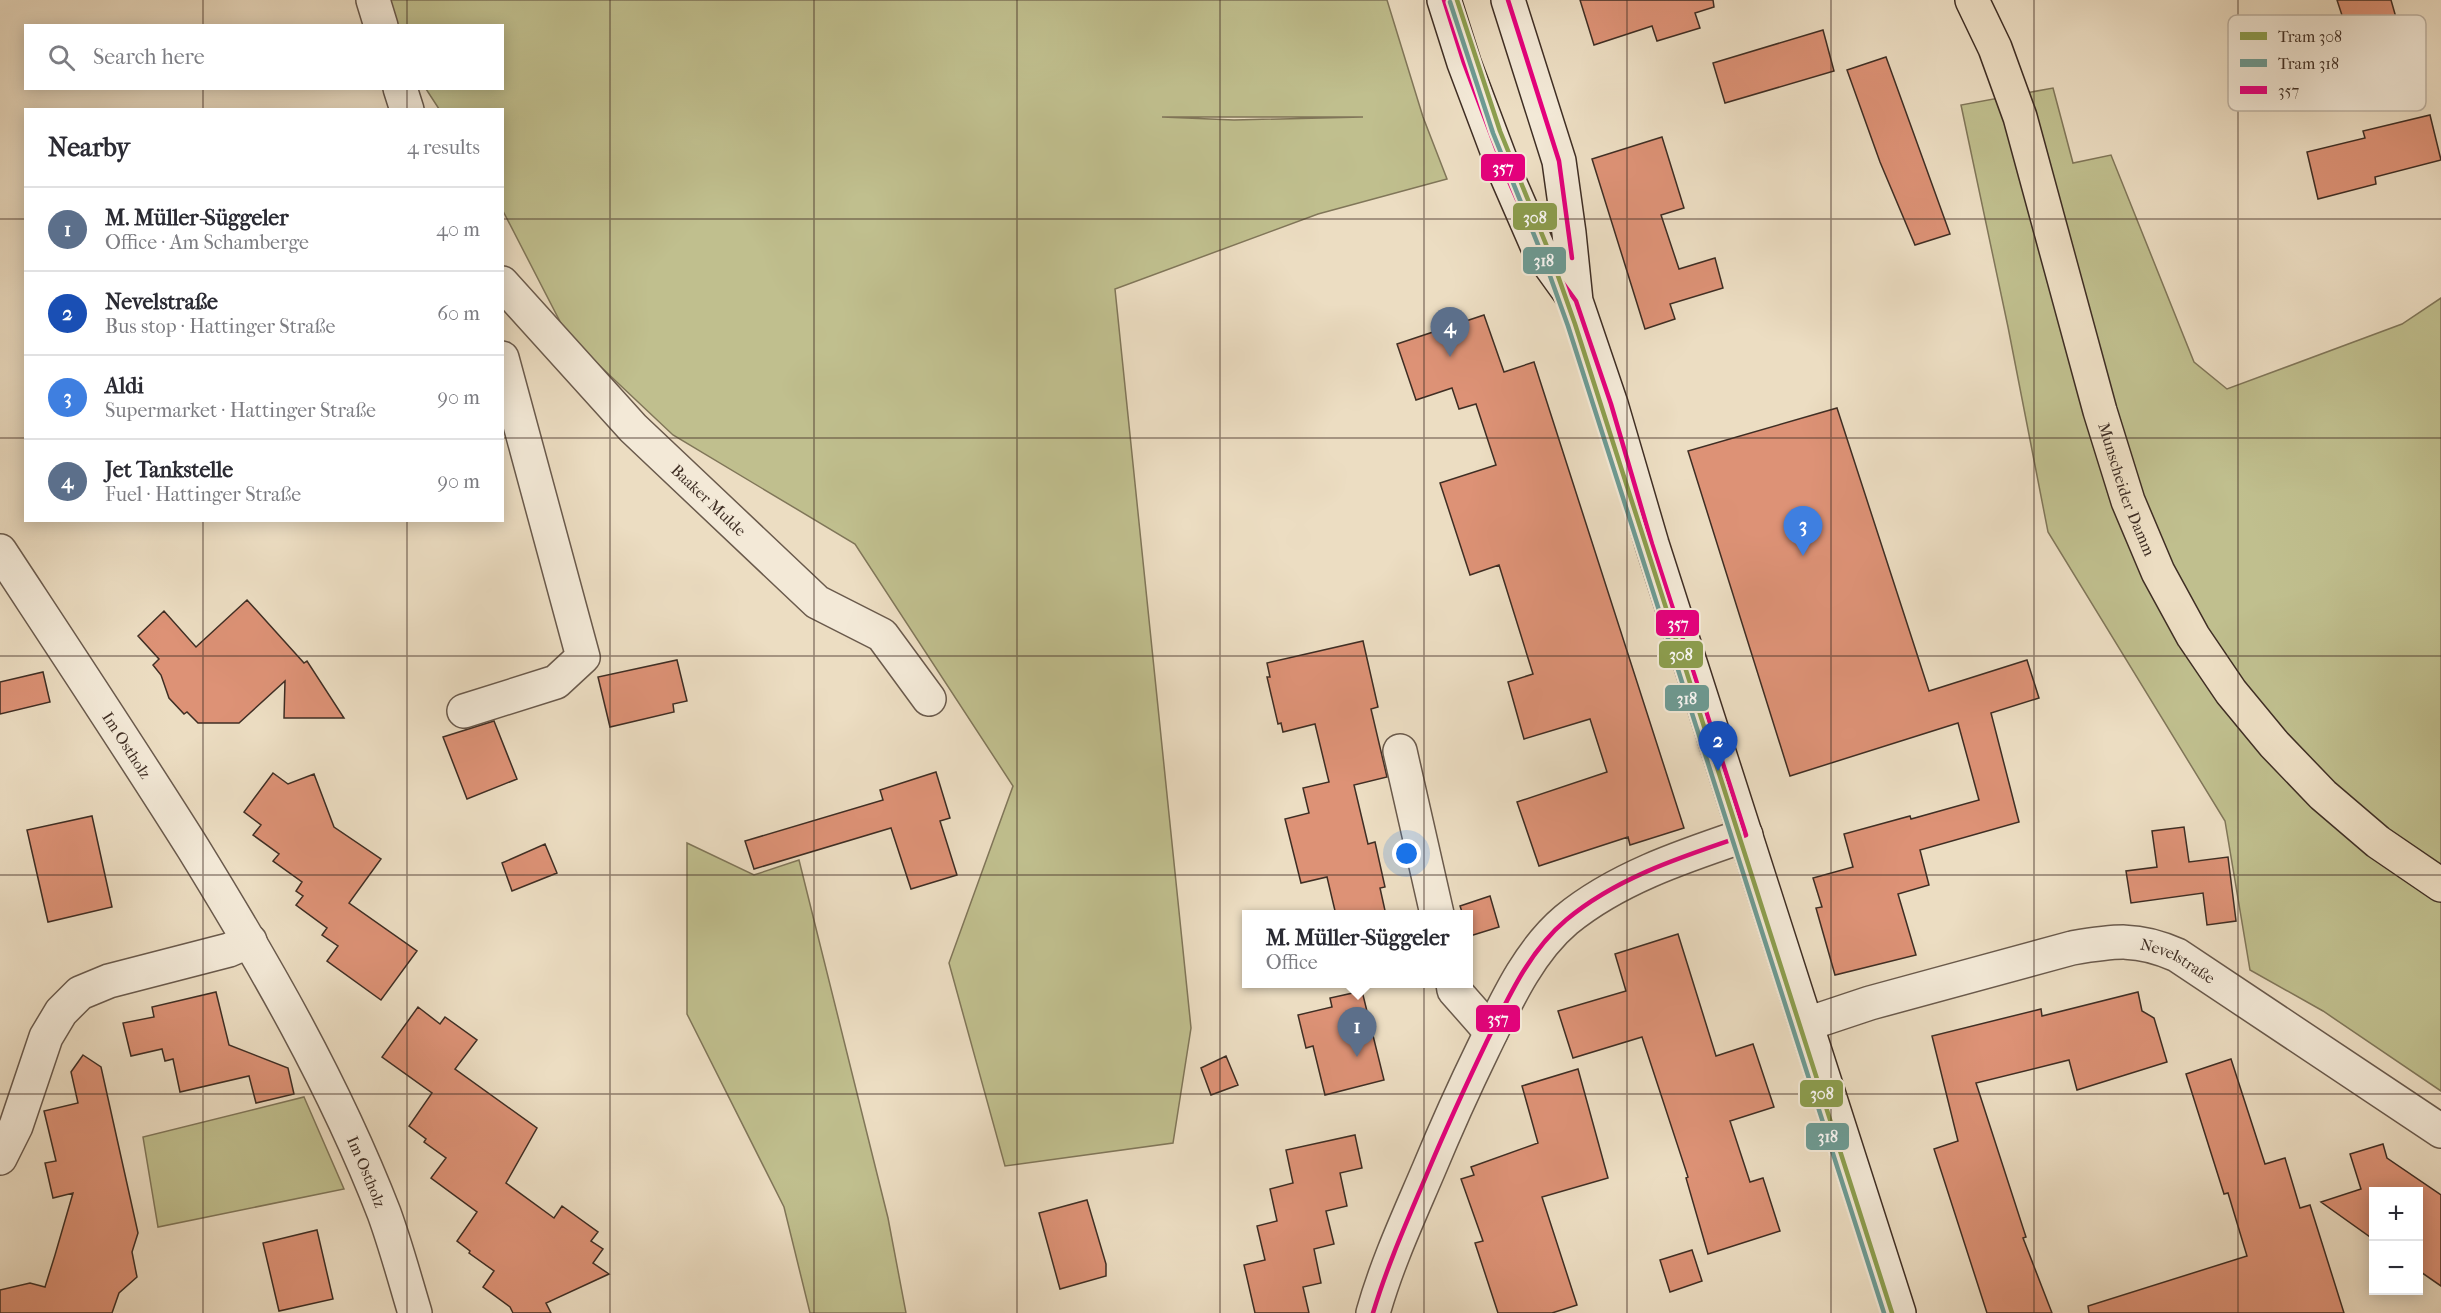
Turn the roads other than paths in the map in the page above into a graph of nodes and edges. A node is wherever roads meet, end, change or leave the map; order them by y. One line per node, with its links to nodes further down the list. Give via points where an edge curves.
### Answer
1 (373, 0): 5 (street)
2 (1444, 0): 9 (street, via 1505,172 1539,250)
3 (1508, 0): 9 (street, via 1558,161)
4 (1972, 0): 16 (main road, Munscheider Damm, via 1995,48 2020,117 2100,411 2128,501 2158,572 2193,636 2231,692 2274,744 2323,795 2378,842)
5 (380, 24)
6 (401, 90): 7 (street)
7 (406, 108)
8 (504, 285): 12 (street, Baaker Mulde, via 633,428 817,602 882,635)
9 (1576, 301): 15 (street)
10 (504, 365): 13 (street, via 583,657 556,682)
11 (0, 551): 18 (street, Im Ostholz, via 129,746)
12 (929, 699)
13 (464, 711)
14 (1400, 751): 17 (street)
15 (1746, 835): 20 (street); 21 (street, via 1639,876 1592,900 1540,948)
16 (2441, 885)
17 (1436, 910)
18 (250, 941): 23 (street, via 80,993 61,1012 46,1037 16,1126); 24 (street, Im Ostholz, via 308,1046 356,1145 385,1216)
19 (1454, 988): 21 (street)
20 (1807, 1024): 22 (street, Nevelstraße, via 2072,948 2120,942 2148,944 2177,955); 26 (street)
21 (1491, 1032): 25 (street, via 1452,1113 1389,1264)
22 (2441, 1131)
23 (0, 1158)
24 (415, 1313)
25 (1373, 1313)
26 (1899, 1313)

